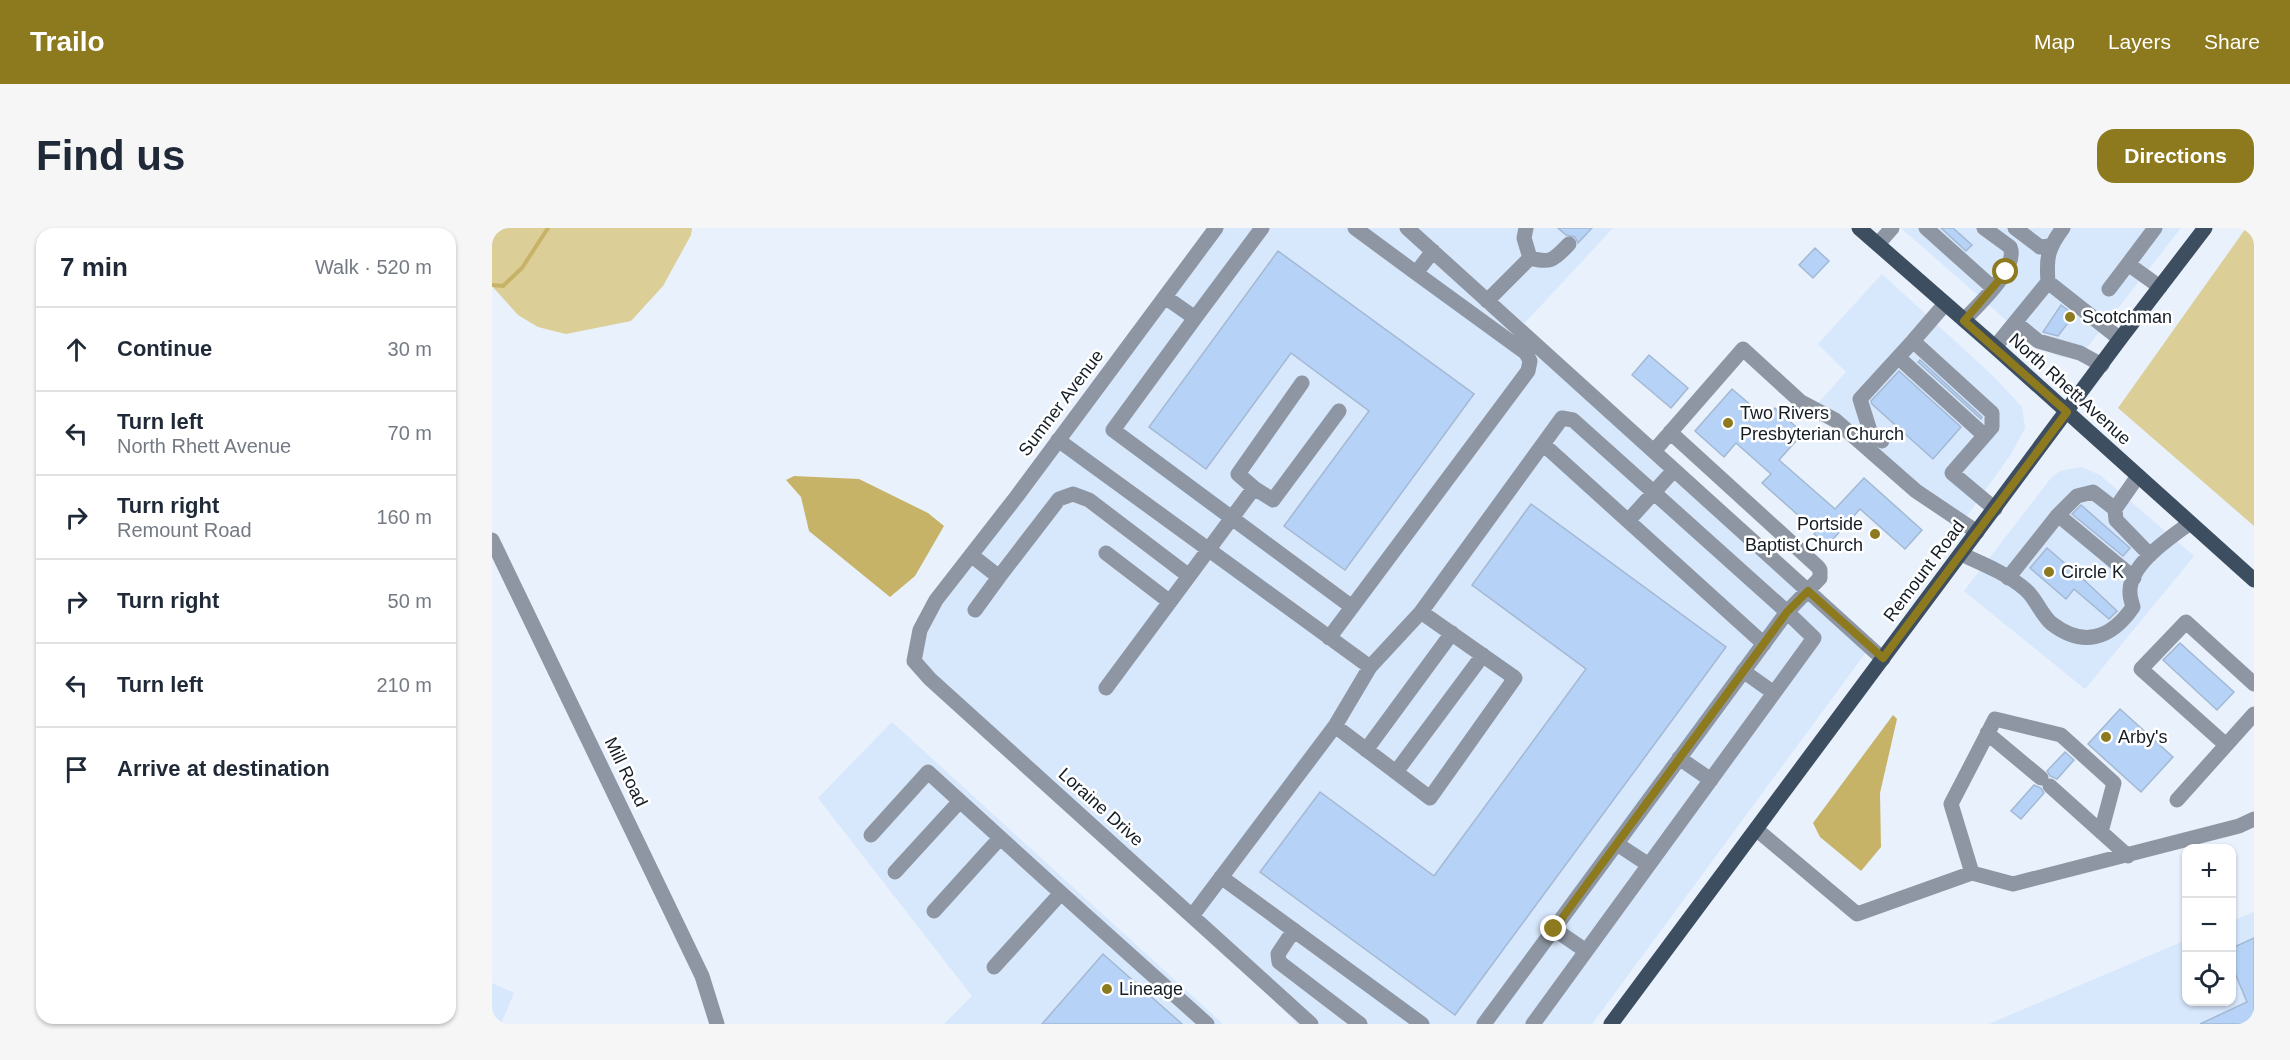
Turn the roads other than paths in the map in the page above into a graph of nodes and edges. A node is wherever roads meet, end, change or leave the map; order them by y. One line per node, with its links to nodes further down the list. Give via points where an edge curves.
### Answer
1 (1215, 228): 25 (street, Sumner Avenue)
2 (1262, 228): 28 (street)
3 (1355, 228): 20 (street)
4 (1407, 228): 17 (street)
5 (1526, 228): 18 (street, via 1524,238)
6 (1859, 228): 15 (main road, North Rhett Avenue)
7 (1892, 228): 15 (street)
8 (1926, 228): 23 (street)
9 (1984, 228): 23 (street, via 2012,253 2010,266)
10 (2015, 228): 16 (street, via 2040,247)
11 (2063, 228): 16 (street)
12 (2155, 228): 19 (street)
13 (2205, 228): 22 (main road, Remount Road)
14 (1569, 244): 18 (street, via 1553,260)
15 (1878, 244): 27 (main road, North Rhett Avenue)
16 (2050, 246): 21 (street)
17 (1433, 251): 20 (street); 26 (street)
18 (1530, 258): 26 (street)
19 (2128, 264): 22 (street); 24 (street)
20 (1416, 273): 78 (street, via 1526,353 1530,361 1528,370)
21 (2048, 282): 30 (street); 31 (street)
22 (2160, 287): 31 (main road, Remount Road)
23 (1993, 288): 29 (street)
24 (2109, 289)
25 (1165, 297): 28 (street); 49 (street, Sumner Avenue)
26 (1488, 301): 52 (street)
27 (1945, 304): 29 (main road, North Rhett Avenue); 32 (street)
28 (1195, 318): 60 (street, via 1113,430)
29 (1964, 321): 33 (main road, North Rhett Avenue)
30 (2016, 323): 33 (street); 35 (street, via 2038,341 2080,353)
31 (2120, 339): 35 (main road, Remount Road)
32 (1913, 341): 34 (street); 36 (street)
33 (1995, 347): 45 (main road, North Rhett Avenue)
34 (1899, 358): 38 (street); 50 (street, via 1860,399 1870,430)
35 (2102, 365): 45 (main road, Remount Road)
36 (1940, 366): 37 (street); 38 (street)
37 (1952, 377): 40 (street); 41 (street)
38 (1924, 381): 41 (street)
39 (1302, 383): 55 (street, via 1238,474)
40 (1965, 389): 42 (street); 43 (street)
41 (1938, 392): 43 (street)
42 (1979, 401): 46 (street); 48 (street, via 1992,413 1992,427)
43 (1951, 403): 46 (street)
44 (1339, 411): 55 (street, via 1273,500)
45 (2067, 412): 54 (main road, North Rhett Avenue); 57 (main road, Remount Road)
46 (1965, 416): 48 (street)
47 (1670, 432): 52 (street); 63 (street, via 1743,349 1801,402 1835,420 1916,491); 75 (street, via 1818,567 1820,578)
48 (1984, 435): 57 (street, via 1952,473)
49 (1058, 440): 65 (street); 68 (street, Sumner Avenue)
50 (1882, 441)
51 (1543, 444): 56 (street, via 1562,418 1573,420); 61 (street); 80 (street)
52 (1654, 451): 53 (street)
53 (1674, 470): 56 (street); 75 (street)
54 (2138, 476): 58 (street); 62 (main road, North Rhett Avenue)
55 (1254, 488): 60 (street)
56 (1654, 493): 61 (street); 81 (street)
57 (1995, 509): 63 (main road, Remount Road)
58 (2115, 509): 59 (street, via 2093,492 2077,496); 69 (street, via 2116,520)
59 (2058, 514): 72 (street); 73 (street)
60 (1231, 519): 65 (street); 78 (street)
61 (1628, 521): 84 (street)
62 (2190, 523): 69 (street); 74 (main road, North Rhett Avenue)
63 (1977, 532): 67 (main road, Remount Road)
64 (492, 540): 123 (street, Mill Road, via 702,976)
65 (1208, 551): 70 (street); 83 (street)
66 (1106, 553): 77 (street)
67 (1961, 554): 72 (street); 86 (main road, Remount Road)
68 (971, 555): 71 (street); 76 (street, Sumner Avenue)
69 (2150, 555): 73 (street)
70 (1189, 576): 71 (street, via 1089,500 1073,494 1059,499); 77 (street)
71 (999, 577): 79 (street)
72 (2008, 578): 73 (street, via 2026,590 2050,622 2077,638 2105,634 2123,622 2133,607 2129,591)
73 (2134, 578)
74 (2254, 580)
75 (1808, 591): 81 (street); 86 (street)
76 (936, 600): 117 (street, Loraine Drive, via 920,630 915,661 930,679)
77 (1170, 602): 90 (street)
78 (1352, 607): 83 (street)
79 (975, 610)
80 (1421, 612): 82 (street); 87 (street)
81 (1787, 612): 84 (street); 92 (street, via 1814,638)
82 (1452, 633): 85 (street); 98 (street)
83 (1329, 638): 87 (street)
84 (1764, 644): 88 (street)
85 (1483, 655): 100 (street); 100 (street, via 1515,678 1430,798)
86 (1883, 658): 105 (main road, Remount Road)
87 (1370, 667): 95 (street)
88 (1743, 671): 92 (street); 99 (street)
89 (2254, 684): 97 (street, via 2186,622 2141,669)
90 (1106, 688)
91 (2254, 689): 93 (street)
92 (1774, 693): 101 (street)
93 (2254, 695)
94 (2254, 714): 97 (street)
95 (1335, 726): 98 (street); 114 (street)
96 (1987, 733): 106 (street); 106 (street, via 1995,719 2061,735 2114,783); 113 (street, via 1951,804)
97 (2226, 745): 102 (street)
98 (1366, 750): 100 (street)
99 (1679, 759): 101 (street); 109 (street)
100 (1396, 772)
101 (1711, 780): 111 (street)
102 (2177, 800)
103 (960, 801): 107 (street, via 928,772); 108 (street); 112 (street)
104 (2254, 819): 110 (street)
105 (1756, 829): 113 (street, via 1857,914); 129 (main road, Remount Road)
106 (2101, 832): 110 (street)
107 (871, 834)
108 (1000, 838): 115 (street); 116 (street)
109 (1617, 843): 111 (street); 118 (street)
110 (2128, 856): 113 (street, via 2013,884)
111 (1649, 865): 120 (street)
112 (895, 872)
113 (1972, 873)
114 (1221, 877): 117 (street); 119 (street)
115 (1061, 892): 121 (street); 124 (street)
116 (934, 911)
117 (1192, 916): 125 (street, Loraine Drive)
118 (1554, 929): 120 (street); 122 (street)
119 (1294, 930): 126 (street, via 1278,954 1279,962); 127 (street)
120 (1586, 951): 128 (street)
121 (994, 967)
122 (1492, 1022)
123 (717, 1024)
124 (1207, 1024)
125 (1311, 1024)
126 (1360, 1024)
127 (1422, 1024)
128 (1533, 1024)
129 (1611, 1024)

